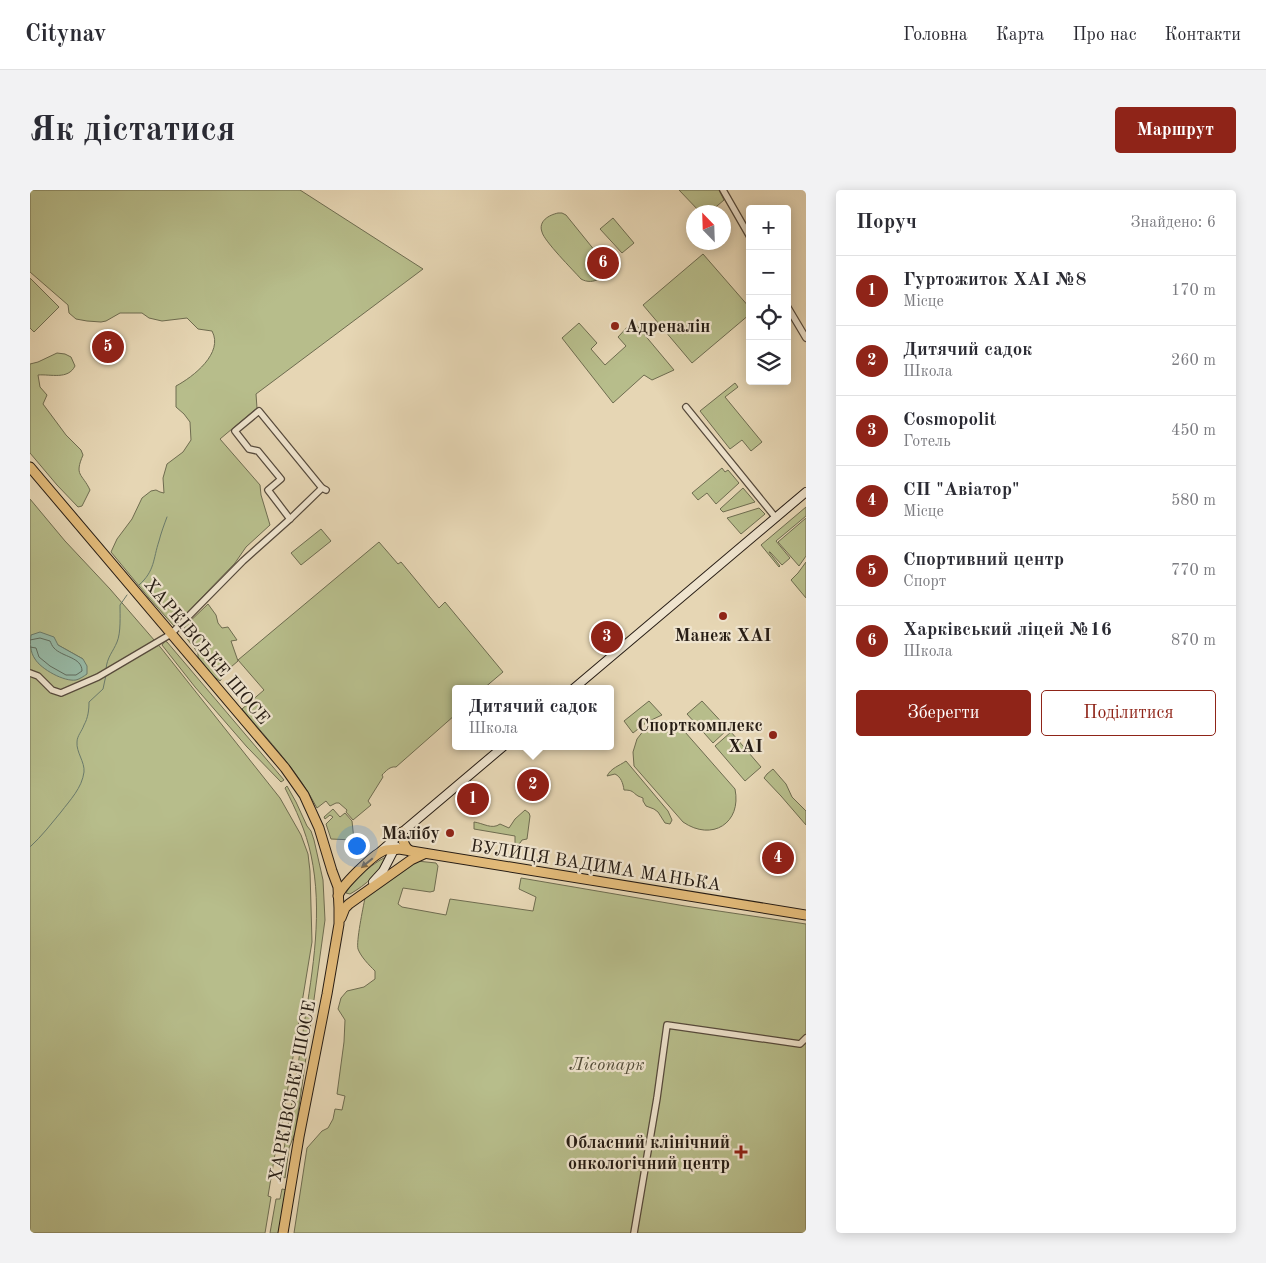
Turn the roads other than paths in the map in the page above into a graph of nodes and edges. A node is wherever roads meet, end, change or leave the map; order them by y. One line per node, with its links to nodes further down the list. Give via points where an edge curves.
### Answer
1 (723, 190): 2 (street)
2 (746, 230)
3 (791, 313): 4 (street)
4 (806, 338)
5 (686, 407): 8 (street)
6 (30, 467): 10 (main road, ХАРКІВСЬКЕ ШОСЕ)
7 (806, 492): 8 (street)
8 (776, 518): 12 (street)
9 (290, 519): 9 (street, via 268,490 281,479 258,451 249,449 235,431 259,411 324,489); 10 (street)
10 (171, 634): 11 (street, via 107,672 67,691 52,690 38,676); 19 (main road, ХАРКІВСЬКЕ ШОСЕ, via 300,788 319,828)
11 (30, 673)
12 (578, 685)
13 (499, 750): 14 (street)
14 (402, 832): 15 (street); 16 (street); 17 (main road)
15 (394, 850): 16 (main road, ВУЛИЦЯ ВАДИМА МАНЬКА); 17 (main road, ВУЛИЦЯ ВАДИМА МАНЬКА); 21 (street, via 383,871)
16 (382, 851): 20 (main road, one-way to 20)
17 (410, 851): 18 (main road, ВУЛИЦЯ ВАДИМА МАНЬКА)
18 (424, 854): 21 (main road, via 409,857); 24 (main road); 26 (main road, ВУЛИЦЯ ВАДИМА МАНЬКА)
19 (332, 874): 20 (main road); 22 (main road, ХАРКІВСЬКЕ ШОСЕ); 25 (main road, ХАРКІВСЬКЕ ШОСЕ)
20 (353, 876): 22 (main road)
21 (372, 882): 23 (main road)
22 (339, 892): 23 (main road, via 351,895); 25 (main road); 27 (main road, ХАРКІВСЬКЕ ШОСЕ)
23 (359, 892): 24 (main road)
24 (347, 906): 27 (main road)
25 (334, 910): 28 (main road, ХАРКІВСЬКЕ ШОСЕ)
26 (806, 915)
27 (339, 924): 28 (main road, ХАРКІВСЬКЕ ШОСЕ)
28 (333, 956): 31 (main road, ХАРКІВСЬКЕ ШОСЕ)
29 (806, 1038): 30 (street)
30 (803, 1044): 32 (street, via 667,1024)
31 (283, 1233)
32 (634, 1233)

